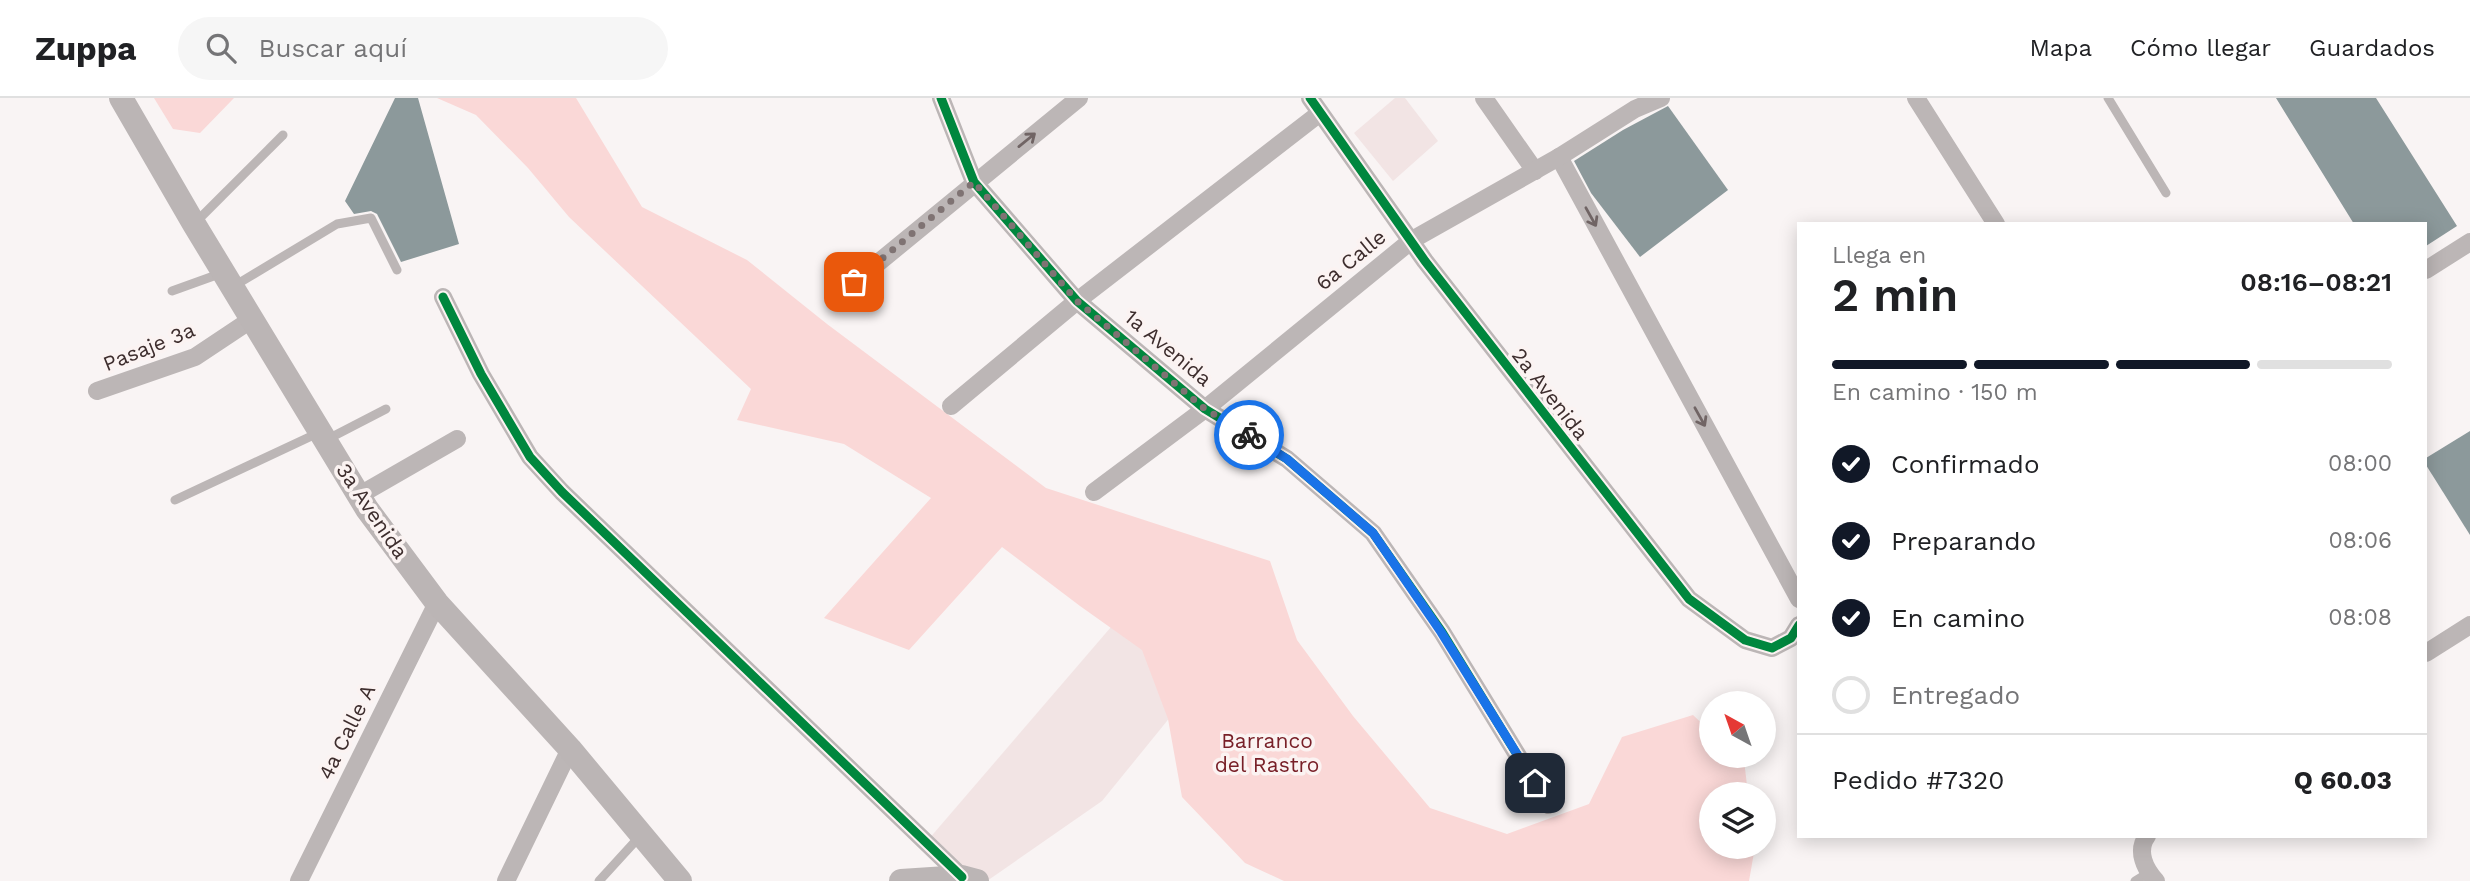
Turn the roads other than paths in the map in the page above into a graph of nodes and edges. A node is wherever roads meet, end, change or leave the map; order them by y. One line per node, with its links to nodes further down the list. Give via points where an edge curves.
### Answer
1 (121, 98): 16 (main road, 3a Avenida)
2 (941, 98): 13 (street, 1a Avenida)
3 (1079, 98): 13 (street, one-way to 3)
4 (1484, 98): 12 (street)
5 (1661, 98): 8 (street, 6a Calle)
6 (1916, 98): 15 (street)
7 (2108, 98): 14 (lane)
8 (1632, 104): 11 (street, 6a Calle)
9 (1315, 106): 17 (street, 2a Avenida); 25 (street)
10 (283, 135): 16 (lane)
11 (1559, 157): 12 (street, 6a Calle); 36 (street, one-way to 36)
12 (1535, 171): 17 (street, 6a Calle)
13 (974, 182): 24 (street); 25 (street, 1a Avenida)
14 (2166, 193)
15 (1995, 222)
16 (194, 224): 21 (main road, 3a Avenida)
17 (1412, 240): 30 (street, 6a Calle); 39 (street, 2a Avenida, via 1689,599 1745,640 1772,648 1791,638)
18 (2470, 242): 19 (street)
19 (2427, 269)
20 (397, 270): 21 (lane, Pasaje 3a, via 372,218 337,224)
21 (228, 280): 22 (lane, Pasaje 3a); 26 (main road, 3a Avenida)
22 (172, 291)
23 (443, 297): 47 (street, via 530,457)
24 (834, 299)
25 (1077, 301): 28 (street); 30 (street, 1a Avenida)
26 (252, 319): 27 (street, Pasaje 3a, via 195,357); 31 (main road, 3a Avenida)
27 (97, 391)
28 (951, 406)
29 (386, 409): 31 (lane)
30 (1205, 409): 33 (street, 6a Calle); 42 (street, 1a Avenida, via 1287,459 1373,533 1441,632)
31 (322, 436): 34 (main road, 3a Avenida); 35 (lane)
32 (457, 439): 34 (street)
33 (1094, 492)
34 (358, 496): 37 (main road, 3a Avenida)
35 (175, 500)
36 (1797, 595)
37 (437, 603): 41 (main road, 3a Avenida); 48 (street, 4a Calle A)
38 (2470, 625): 40 (street)
39 (1797, 628)
40 (2427, 652)
41 (570, 749): 43 (main road, 3a Avenida); 49 (street)
42 (1548, 805)
43 (643, 834): 46 (main road, 3a Avenida); 50 (lane)
44 (2145, 838): 45 (street)
45 (2145, 873)
46 (673, 878)
47 (970, 879): 51 (main road)
48 (299, 881)
49 (506, 881)
50 (599, 881)
51 (901, 881)

